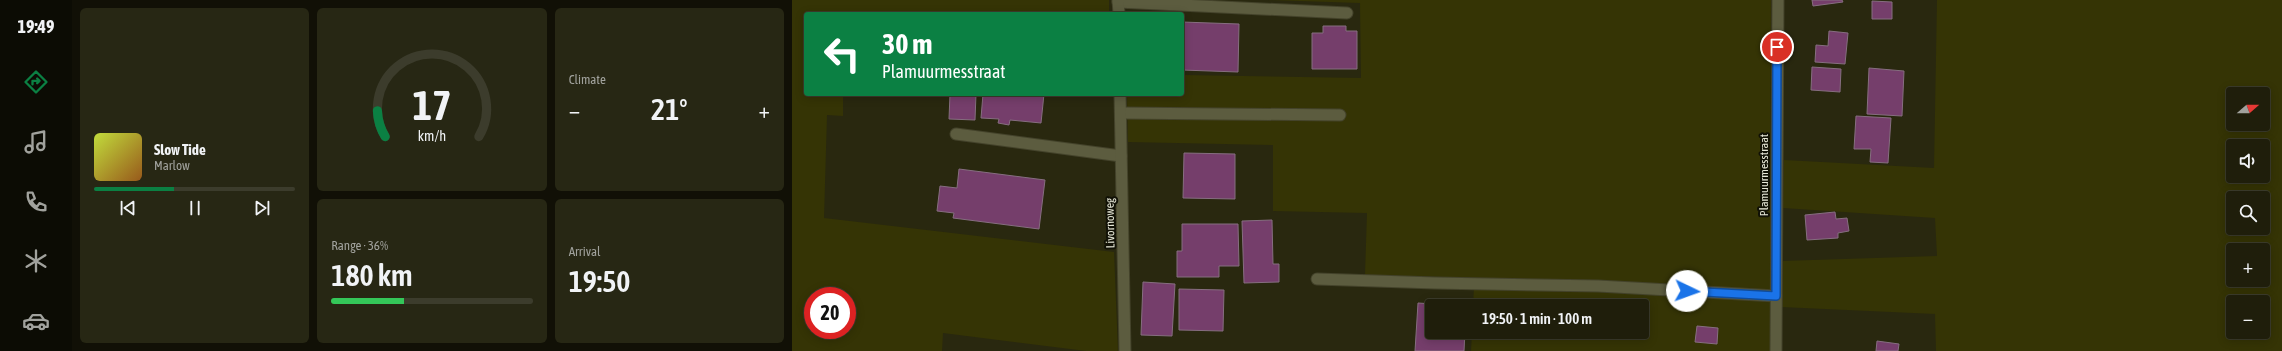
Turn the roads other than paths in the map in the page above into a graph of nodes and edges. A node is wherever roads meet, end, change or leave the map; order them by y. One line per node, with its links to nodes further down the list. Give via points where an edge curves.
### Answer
1 (1778, 0): 11 (street, Plamuurmesstraat)
2 (1118, 1): 3 (street); 4 (street)
3 (1118, 12)
4 (1347, 13)
5 (1120, 96): 6 (street, Livornoweg)
6 (1121, 113): 7 (street); 9 (street, Livornoweg)
7 (1340, 115)
8 (956, 134): 9 (street)
9 (1121, 156): 12 (street, Livornoweg)
10 (1317, 279): 11 (street, via 1598,286)
11 (1776, 296): 13 (street, Plamuurmesstraat)
12 (1125, 351)
13 (1776, 351)

